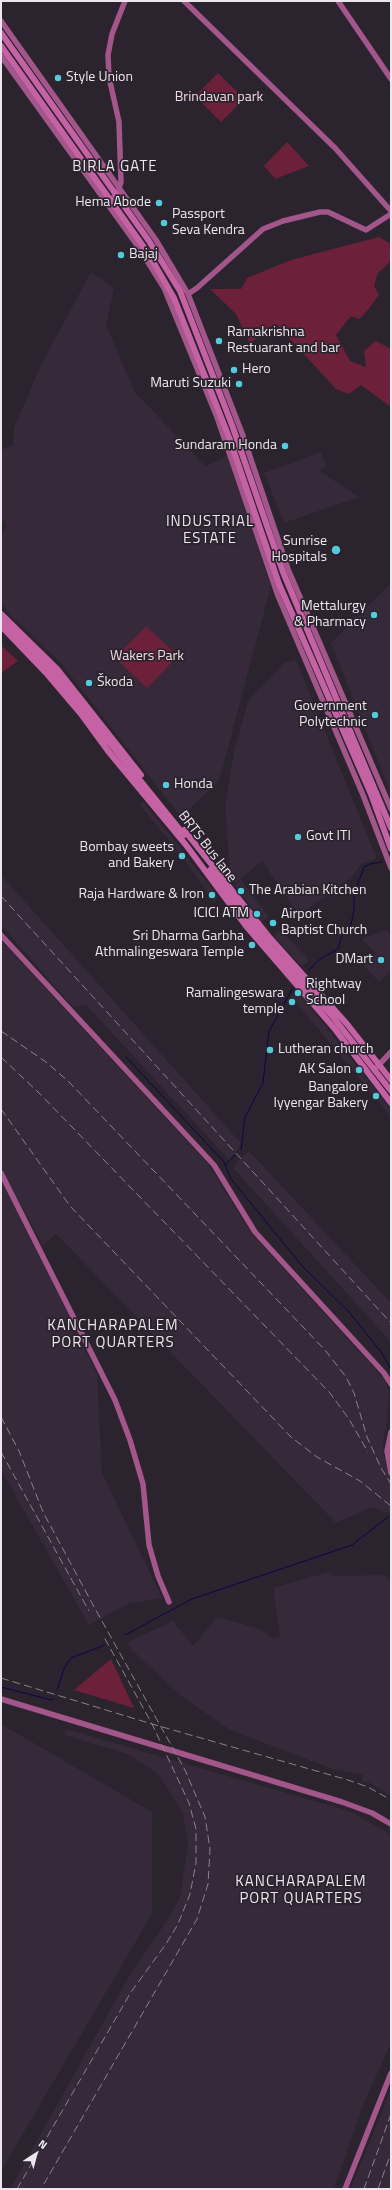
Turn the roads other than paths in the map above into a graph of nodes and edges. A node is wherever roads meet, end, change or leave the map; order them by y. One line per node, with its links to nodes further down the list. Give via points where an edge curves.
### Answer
1 (124, 1): 9 (street, via 112,34 108,55 109,77 119,122 121,174)
2 (184, 1): 11 (street, via 335,148)
3 (338, 1): 8 (street)
4 (1, 21): 9 (street)
5 (1, 33): 9 (main road)
6 (1, 46): 10 (main road)
7 (1, 56): 10 (street)
8 (391, 79)
9 (118, 192): 10 (street); 13 (street, via 156,240); 17 (main road, via 171,274 188,310 232,425 283,572)
10 (108, 201): 18 (main road, via 155,264 182,314 229,436 279,584); 22 (street, via 164,288 217,417 278,596 363,795)
11 (391, 211)
12 (391, 214): 13 (street, via 366,230 324,211 283,221 263,229)
13 (188, 294): 19 (street, via 241,430 288,569)
14 (1, 614): 25 (main road, via 58,670 219,876 347,1024)
15 (1, 620): 25 (main road, BRTS Bus lane, via 54,675 270,946 334,1017)
16 (1, 626): 25 (main road, via 81,714 186,845 246,926)
17 (347, 724): 18 (main road); 20 (main road)
18 (341, 726): 21 (main road)
19 (391, 809)
20 (391, 828)
21 (391, 849)
22 (391, 868)
23 (1, 935): 30 (street, via 214,1165 254,1232 384,1373)
24 (391, 1052): 25 (street)
25 (374, 1070): 26 (main road); 27 (main road, BRTS Bus lane); 28 (main road)
26 (391, 1080)
27 (391, 1091)
28 (391, 1103)
29 (1, 1173): 33 (street, via 115,1400 143,1484 149,1545 158,1576)
30 (391, 1384)
31 (391, 1432): 32 (street, via 387,1451)
32 (391, 1472)
33 (170, 1602)
34 (1, 1699): 35 (street, via 342,1802 372,1813)
35 (391, 1824)
36 (391, 2073): 37 (street)
37 (345, 2189)

